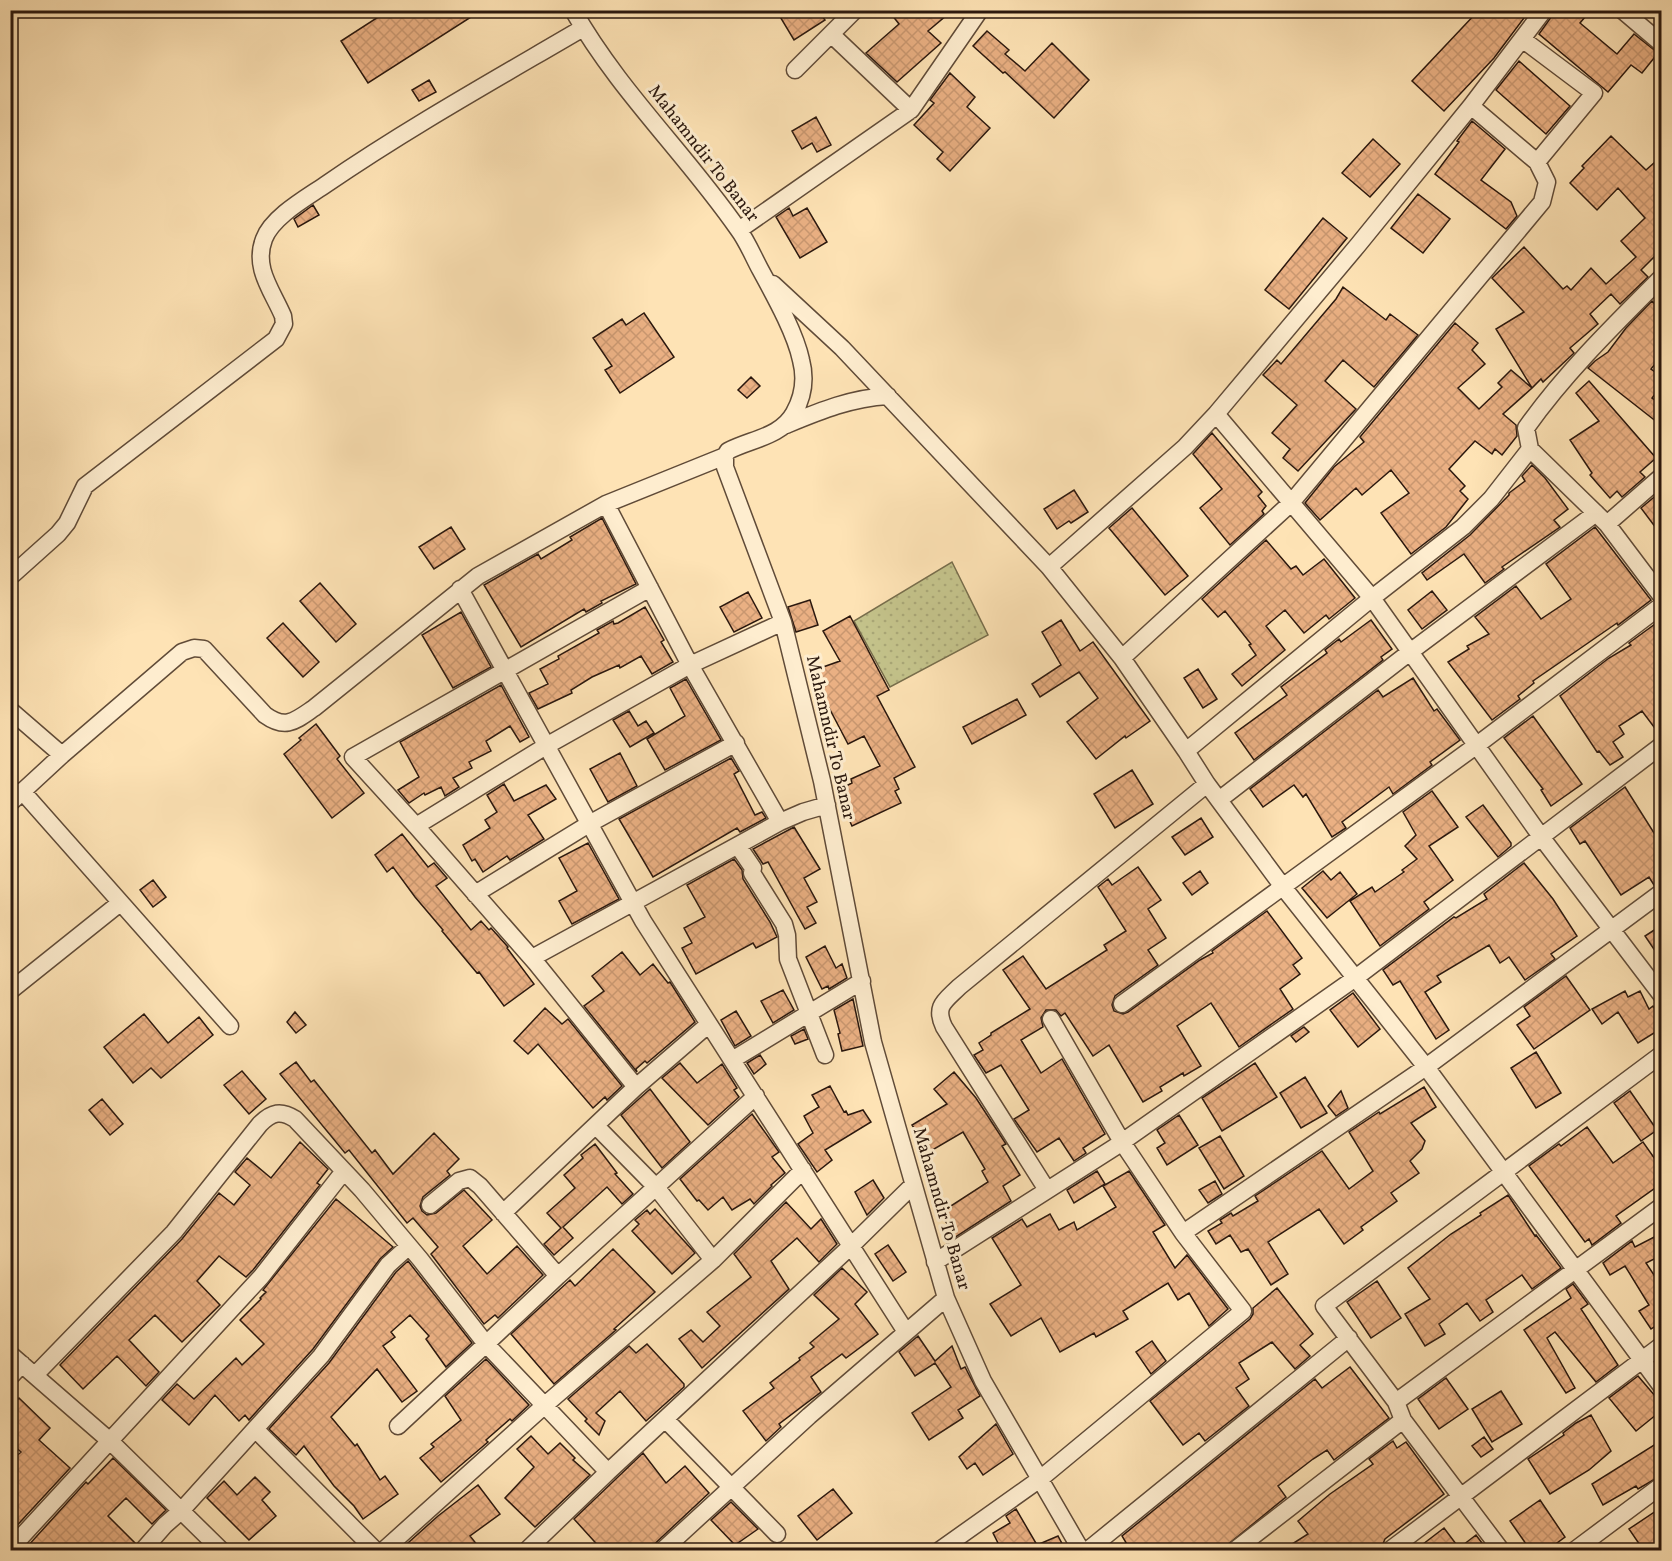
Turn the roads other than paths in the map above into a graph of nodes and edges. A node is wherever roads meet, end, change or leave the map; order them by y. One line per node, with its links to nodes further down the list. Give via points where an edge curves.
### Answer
1 (573, 10): 6 (street, Mahamndir To Banar)
2 (855, 10): 7 (street)
3 (980, 10): 12 (street)
4 (1544, 10): 8 (street)
5 (1622, 10): 9 (street)
6 (583, 28): 14 (street, Mahamndir To Banar); 27 (street, via 369,154 292,207 270,228 261,250 262,271 283,316 282,331 248,362 85,486 58,534)
7 (832, 36): 10 (street); 12 (street)
8 (1522, 39): 11 (street); 13 (street, via 1594,93)
9 (1662, 44)
10 (795, 70)
11 (1471, 106): 13 (street); 18 (street)
12 (911, 110): 14 (street)
13 (1537, 162): 23 (street, via 1547,182 1542,202)
14 (739, 230): 15 (street, Mahamndir To Banar)
15 (763, 275): 17 (street, via 843,348); 19 (street, Mahamndir To Banar, via 801,360 801,400)
16 (1662, 278): 20 (street, via 1542,405 1526,428)
17 (888, 396): 19 (street, via 843,402); 26 (street)
18 (1216, 414): 23 (street); 26 (street, via 1185,447)
19 (786, 425): 21 (street, via 735,447)
20 (1530, 449): 25 (street); 31 (street, via 1463,527)
21 (725, 456): 24 (street); 33 (street, Mahamndir To Banar, via 725,467)
22 (1662, 476): 25 (street)
23 (1291, 503): 31 (street); 35 (street)
24 (606, 504): 28 (street); 29 (street)
25 (1601, 519): 30 (street); 34 (street)
26 (1049, 567): 35 (street)
27 (10, 577)
28 (650, 588): 36 (street); 37 (street)
29 (460, 590): 37 (street); 44 (street, via 297,719 285,724 265,715 204,649 189,648)
30 (1662, 597)
31 (1372, 598): 34 (street); 43 (street)
32 (1662, 605): 40 (street)
33 (783, 622): 36 (street); 48 (street, Mahamndir To Banar)
34 (1410, 652): 40 (street); 47 (street)
35 (1122, 658): 43 (street)
36 (690, 665): 39 (street); 42 (street)
37 (505, 671): 42 (street); 51 (street, via 353,758)
38 (10, 710): 44 (street)
39 (736, 743): 49 (street); 50 (street)
40 (1477, 745): 52 (street); 54 (street)
41 (1662, 745): 52 (street)
42 (546, 746): 50 (street); 51 (street)
43 (1186, 751): 45 (street)
44 (62, 755): 46 (street)
45 (1207, 784): 47 (street); 83 (street, via 941,1005 939,1016 944,1027)
46 (16, 797): 58 (street)
47 (1219, 800): 54 (street)
48 (827, 805): 49 (street); 62 (street, Mahamndir To Banar)
49 (780, 822): 53 (street)
50 (590, 824): 56 (street); 57 (street)
51 (417, 826): 56 (street)
52 (1542, 838): 59 (street); 61 (street)
53 (738, 846): 57 (street); 66 (street, via 784,924 788,959)
54 (1283, 887): 61 (street); 65 (street)
55 (1662, 892): 59 (street)
56 (475, 894): 60 (street)
57 (633, 902): 60 (street); 68 (street)
58 (120, 903): 63 (street); 69 (street)
59 (1611, 929): 64 (street); 73 (street)
60 (532, 958): 74 (street)
61 (1354, 979): 73 (street); 77 (street)
62 (862, 981): 66 (street); 81 (street, Mahamndir To Banar, via 873,1042)
63 (10, 991)
64 (1662, 996)
65 (1122, 1004)
66 (810, 1012): 71 (street); 72 (street)
67 (1051, 1019): 77 (street)
68 (710, 1024): 72 (street); 74 (street)
69 (230, 1026)
70 (1662, 1054): 80 (street)
71 (825, 1055)
72 (732, 1060): 75 (street)
73 (1426, 1067): 80 (street); 87 (street)
74 (636, 1087): 76 (street)
75 (756, 1096): 78 (street); 82 (street)
76 (596, 1126): 82 (street); 86 (street)
77 (1122, 1142): 83 (street); 87 (street)
78 (803, 1170): 89 (street); 90 (street)
79 (344, 1171): 88 (street); 100 (street, via 295,1119 285,1113 274,1113 174,1232); 109 (street, via 261,1277)
80 (1504, 1172): 92 (street); 96 (street, via 1324,1306)
81 (913, 1185): 89 (street); 91 (street, Mahamndir To Banar)
82 (656, 1187): 90 (street); 93 (street)
83 (1047, 1190): 91 (street)
84 (430, 1205): 86 (street, via 459,1181 470,1178)
85 (1662, 1206): 92 (street)
86 (503, 1213): 93 (street)
87 (1183, 1233): 111 (street, via 1243,1311)
88 (409, 1246): 97 (street); 108 (street, via 388,1265 321,1356)
89 (851, 1246): 95 (street); 105 (street)
90 (713, 1260): 104 (street)
91 (935, 1262): 94 (street, Mahamndir To Banar)
92 (1576, 1270): 99 (street); 103 (street)
93 (558, 1276): 97 (street)
94 (946, 1298): 95 (street); 111 (street, Mahamndir To Banar, via 983,1381)
95 (906, 1332): 113 (street)
96 (1349, 1338): 103 (street); 126 (street)
97 (486, 1344): 104 (street); 107 (street)
98 (1662, 1345): 99 (street)
99 (1642, 1360): 102 (street); 114 (street)
100 (22, 1364): 101 (street); 109 (street)
101 (10, 1377)
102 (1662, 1387)
103 (1396, 1402): 106 (street)
104 (544, 1405): 110 (street); 122 (street)
105 (665, 1419): 110 (street); 113 (street)
106 (1403, 1420): 114 (street); 127 (street)
107 (398, 1426)
108 (255, 1429): 115 (street); 121 (street)
109 (110, 1441): 115 (street); 117 (street)
110 (608, 1472): 118 (street)
111 (1040, 1479): 124 (street); 125 (street, Mahamndir To Banar)
112 (1662, 1485): 130 (street)
113 (733, 1487): 116 (street); 123 (street)
114 (1462, 1497): 128 (street); 129 (street)
115 (181, 1511): 119 (street); 120 (street)
116 (777, 1534)
117 (10, 1549)
118 (528, 1550)
119 (142, 1551)
120 (221, 1551)
121 (375, 1551)
122 (384, 1551)
123 (663, 1551)
124 (940, 1551)
125 (1081, 1551)
126 (1088, 1551)
127 (1235, 1551)
128 (1390, 1551)
129 (1501, 1551)
130 (1575, 1551)

